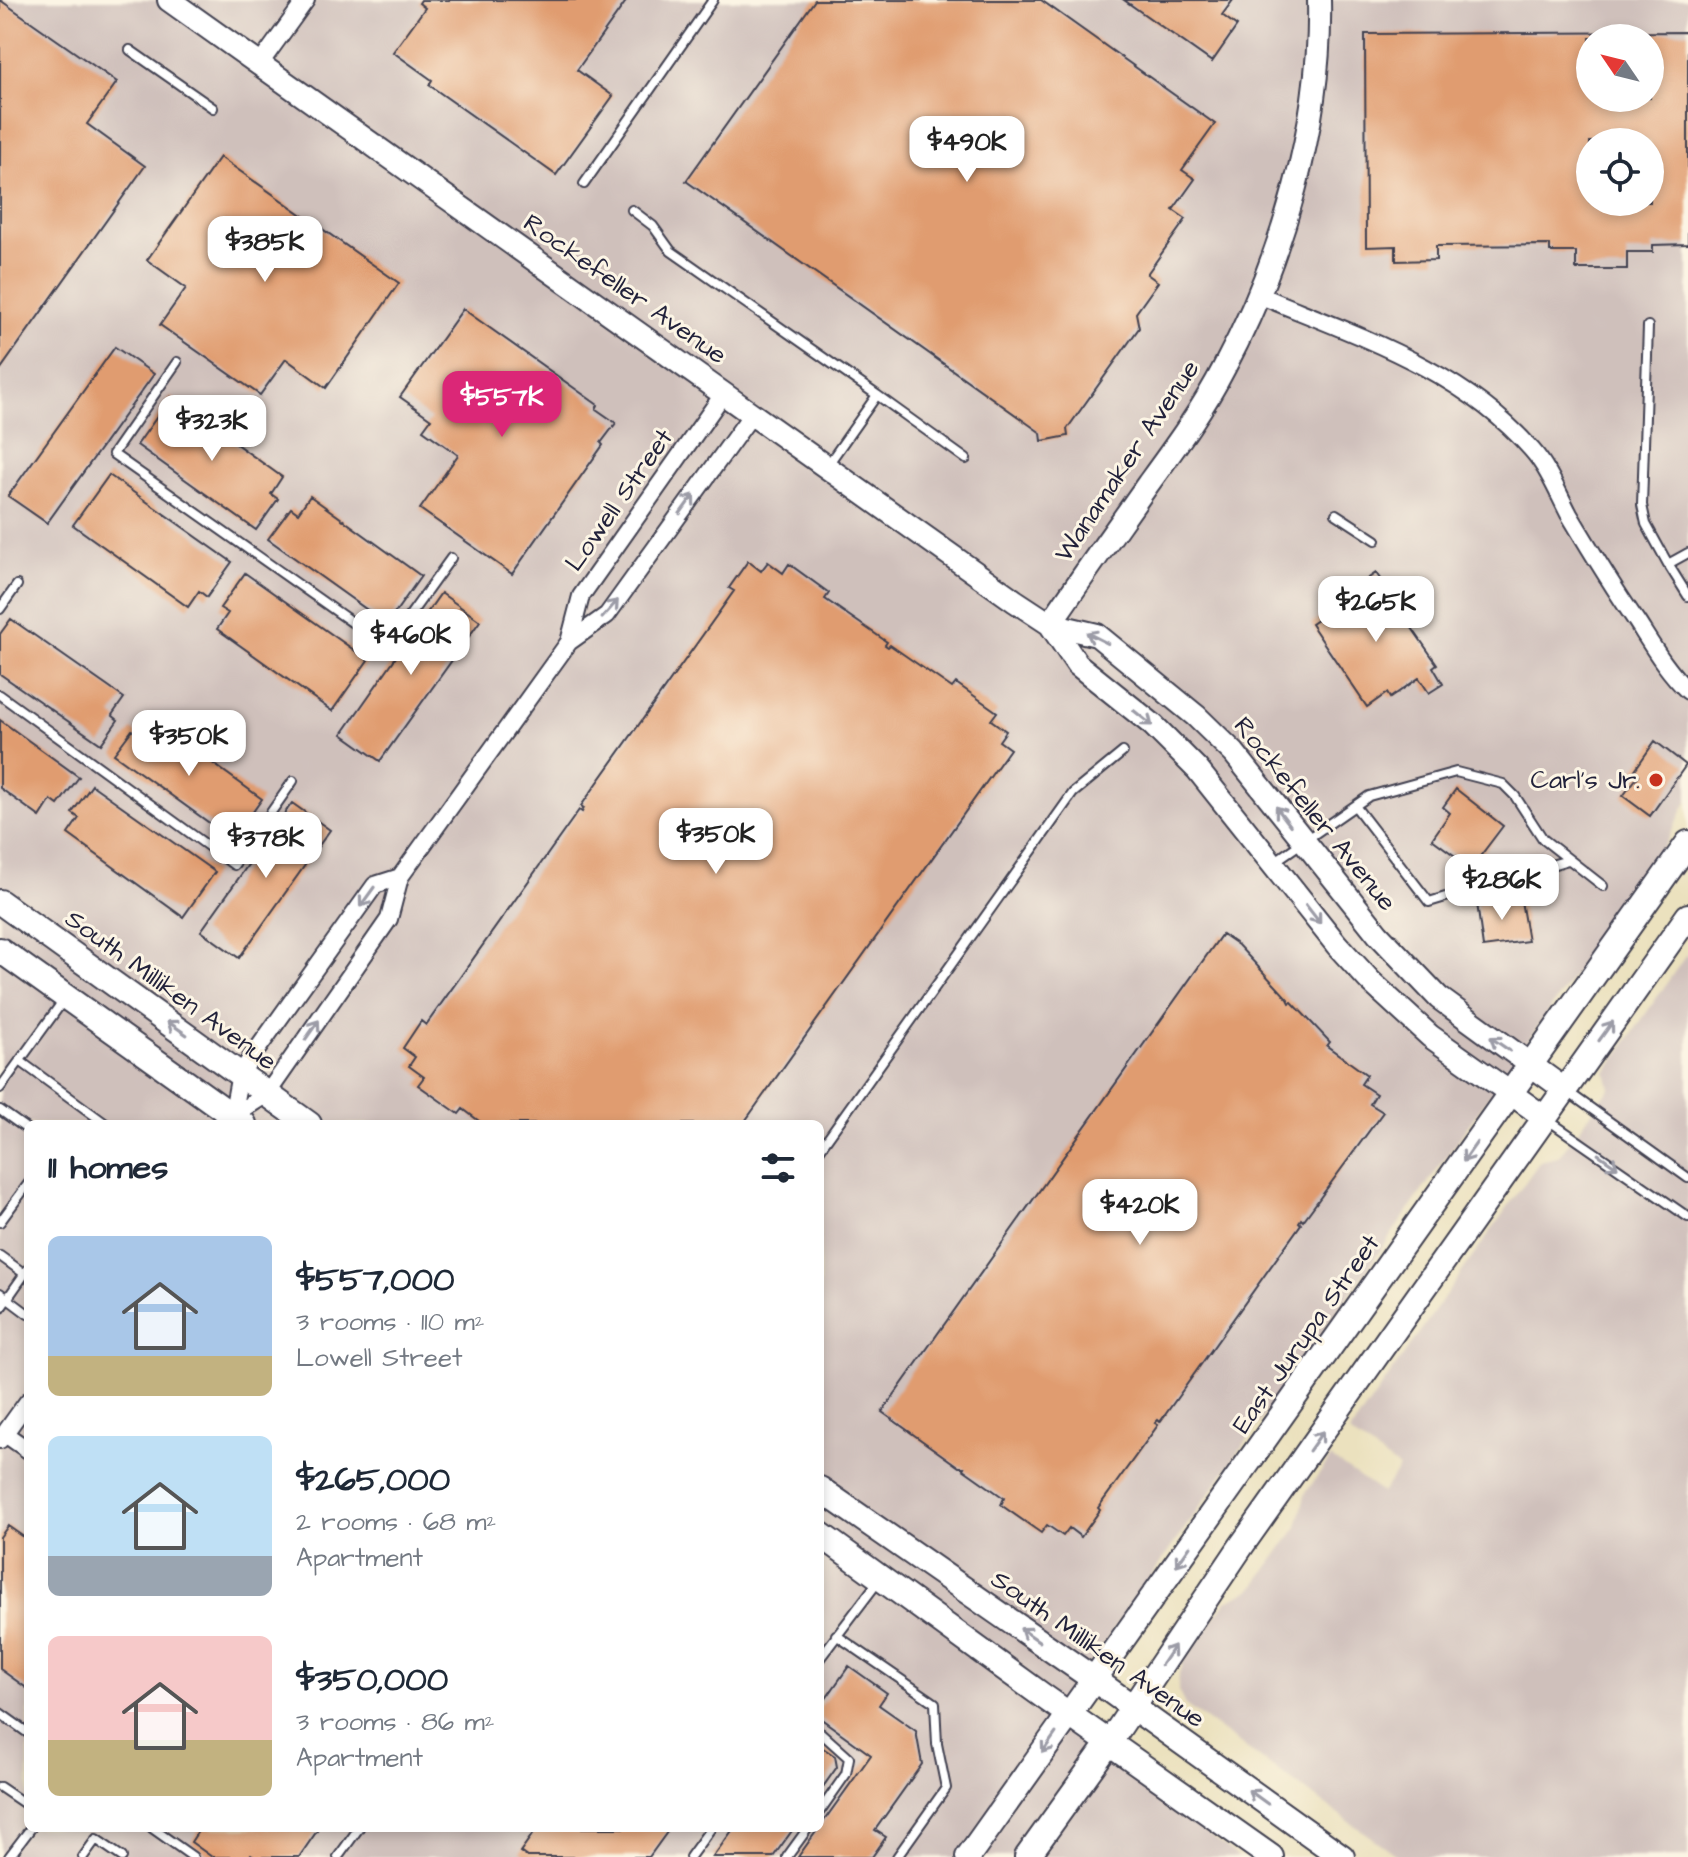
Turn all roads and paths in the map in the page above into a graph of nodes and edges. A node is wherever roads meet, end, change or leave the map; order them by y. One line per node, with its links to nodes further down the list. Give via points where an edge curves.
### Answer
1 (169, 0): 6 (street, Rockefeller Avenue)
2 (306, 0): 6 (street)
3 (713, 0): 8 (lane)
4 (1319, 0): 10 (street, Wanamaker Avenue, via 1308,124 1294,189)
5 (130, 50): 7 (lane)
6 (259, 65): 13 (street, Rockefeller Avenue)
7 (213, 108)
8 (584, 184)
9 (632, 210): 14 (lane, via 653,226 671,251)
10 (1259, 295): 26 (street, Wanamaker Avenue, via 1188,428); 28 (street, via 1432,370 1509,428 1534,452 1597,562)
11 (1648, 326): 22 (lane, via 1642,505 1646,524)
12 (177, 362): 21 (lane, via 113,454 387,647)
13 (724, 393): 15 (street, Rockefeller Avenue); 27 (street, Lowell Street, via 581,596)
14 (877, 395): 16 (lane); 17 (lane)
15 (752, 414): 17 (street, Rockefeller Avenue); 27 (street, Lowell Street, one-way to 15, via 607,615)
16 (966, 459)
17 (827, 466): 26 (street, Rockefeller Avenue)
18 (1336, 514): 19 (lane)
19 (1376, 540)
20 (1688, 553): 22 (lane)
21 (451, 558)
22 (1668, 564): 24 (lane)
23 (17, 585): 25 (lane)
24 (1688, 596)
25 (0, 609)
26 (1050, 624): 33 (street, Rockefeller Avenue, one-way to 26, via 1234,753 1196,716 1097,635); 36 (street, Rockefeller Avenue, one-way to 36, via 1077,664 1153,725 1197,769)
27 (569, 642): 37 (street, Lowell Street)
28 (1688, 691)
29 (0, 695): 31 (lane, via 234,865)
30 (1123, 752): 58 (lane, via 1073,793)
31 (293, 781)
32 (1355, 806): 33 (lane); 35 (lane, via 1369,796 1456,772 1503,784 1543,839); 35 (lane, via 1429,902)
33 (1303, 842): 36 (lane); 44 (street, Rockefeller Avenue, one-way to 33, via 1439,998)
34 (1688, 843): 44 (main road, East Jurupa Street)
35 (1568, 860): 38 (lane)
36 (1273, 863): 49 (street, Rockefeller Avenue, one-way to 49, via 1370,981 1430,1036)
37 (400, 877): 45 (street, Lowell Street, one-way to 45, via 375,885); 48 (street, Lowell Street, one-way to 37, via 389,919)
38 (1603, 886)
39 (0, 902): 45 (main road, South Milliken Avenue, one-way to 39)
40 (1688, 916): 47 (main road, one-way to 40)
41 (0, 950): 42 (main road)
42 (66, 997): 43 (lane); 53 (main road)
43 (20, 1061): 46 (lane); 52 (lane)
44 (1531, 1065): 47 (street, Rockefeller Avenue); 49 (main road, East Jurupa Street)
45 (240, 1074): 48 (main road, South Milliken Avenue); 54 (street, Lowell Street)
46 (0, 1088)
47 (1564, 1089): 51 (main road); 59 (lane)
48 (267, 1094): 55 (street, Lowell Street); 56 (main road, South Milliken Avenue)
49 (1510, 1094): 51 (street, Rockefeller Avenue); 77 (main road, East Jurupa Street, one-way to 77)
50 (0, 1110): 57 (lane)
51 (1544, 1117): 61 (lane, one-way to 61); 78 (main road, one-way to 51)
52 (101, 1120)
53 (233, 1120)
54 (234, 1120)
55 (235, 1120)
56 (303, 1120)
57 (24, 1127)
58 (824, 1143)
59 (1688, 1178)
60 (24, 1189): 62 (lane)
61 (1688, 1217)
62 (0, 1222)
63 (0, 1256): 64 (lane)
64 (24, 1270)
65 (24, 1273): 66 (lane)
66 (4, 1296): 67 (lane); 68 (lane)
67 (0, 1309)
68 (24, 1311)
69 (24, 1407): 70 (street)
70 (2, 1437): 71 (street)
71 (24, 1448)
72 (824, 1492): 77 (main road, South Milliken Avenue, one-way to 72)
73 (824, 1537): 74 (main road)
74 (880, 1578): 75 (lane); 80 (main road)
75 (836, 1635): 76 (lane); 99 (lane, via 935,1703 946,1788)
76 (824, 1652)
77 (1095, 1680): 78 (main road, South Milliken Avenue); 80 (main road, East Jurupa Street)
78 (1133, 1707): 83 (main road); 103 (main road, South Milliken Avenue, one-way to 78)
79 (0, 1713): 81 (lane)
80 (1069, 1715): 83 (main road); 100 (main road, East Jurupa Street, one-way to 100)
81 (24, 1730)
82 (824, 1736): 86 (lane, via 849,1758 846,1774)
83 (1109, 1743): 101 (main road); 102 (main road)
84 (0, 1787): 85 (lane)
85 (24, 1803)
86 (824, 1805)
87 (28, 1832): 92 (lane)
88 (158, 1832): 95 (lane)
89 (356, 1832): 96 (lane)
90 (708, 1832): 97 (lane)
91 (805, 1832): 98 (lane)
92 (9, 1857)
93 (83, 1857): 94 (lane, via 96,1839)
94 (122, 1857)
95 (193, 1857)
96 (338, 1857)
97 (690, 1857)
98 (787, 1857)
99 (897, 1857)
100 (968, 1857)
101 (1027, 1857)
102 (1271, 1857)
103 (1342, 1857)

